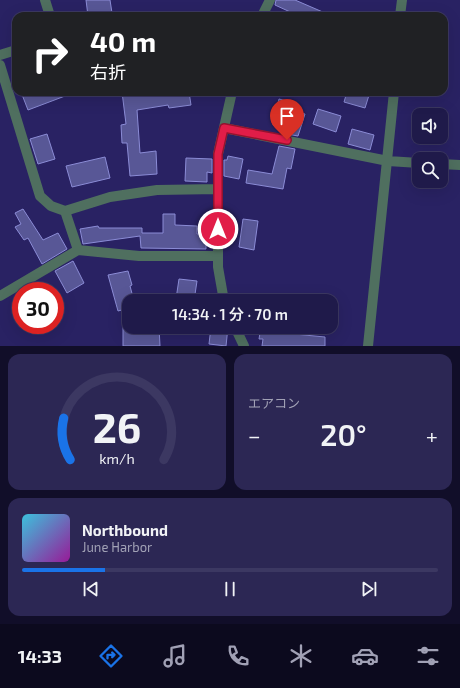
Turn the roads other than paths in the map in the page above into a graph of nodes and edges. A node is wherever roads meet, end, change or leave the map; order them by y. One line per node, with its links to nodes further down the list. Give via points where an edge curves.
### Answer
1 (45, 0): 4 (street)
2 (270, 0): 5 (street)
3 (402, 0): 6 (street)
4 (49, 12)
5 (264, 12)
6 (400, 12)
7 (12, 51): 8 (street)
8 (0, 55)
9 (0, 64): 18 (street, via 40,196 51,206)
10 (231, 96): 12 (street)
11 (394, 96): 13 (street)
12 (224, 128): 13 (street); 17 (street, via 218,154)
13 (388, 161): 14 (street); 25 (street)
14 (412, 163)
15 (448, 164): 16 (street)
16 (460, 165)
17 (218, 189): 18 (street, via 157,190 110,197); 20 (street)
18 (65, 211): 19 (street)
19 (78, 250): 20 (street, via 139,256); 22 (street)
20 (218, 256): 21 (street)
21 (223, 294)
22 (0, 296)
23 (238, 334): 24 (street)
24 (244, 346)
25 (368, 346)

